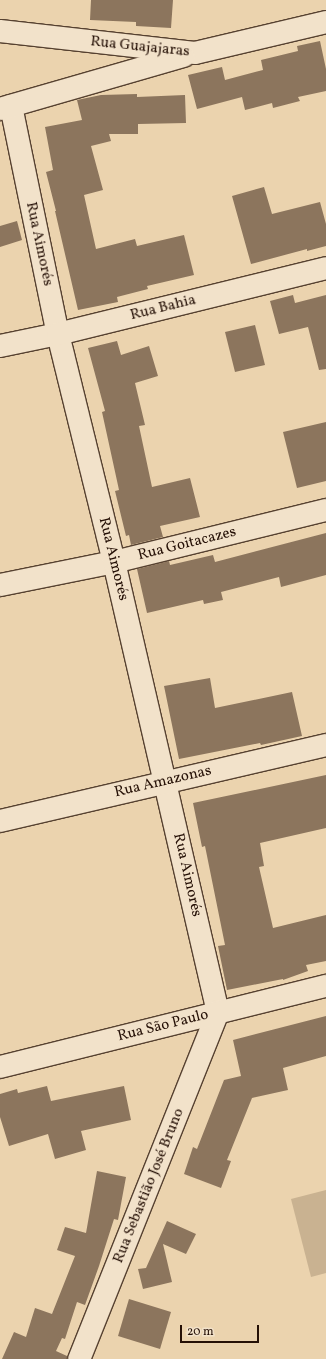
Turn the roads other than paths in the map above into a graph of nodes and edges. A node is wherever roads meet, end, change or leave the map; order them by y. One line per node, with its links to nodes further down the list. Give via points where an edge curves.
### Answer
1 (326, 22): 3 (street, Rua Guajajaras)
2 (0, 32): 3 (street, Rua Guajajaras)
3 (195, 53): 4 (street)
4 (6, 107): 6 (street, Rua Aimorés)
5 (326, 268): 6 (street, Rua Bahia)
6 (58, 334): 7 (street, Rua Bahia); 9 (street, Rua Aimorés)
7 (0, 346)
8 (326, 510): 9 (street, Rua Goitacazes)
9 (114, 562): 10 (street, Rua Goitacazes); 12 (street, Rua Aimorés)
10 (0, 585)
11 (326, 745): 12 (street, Rua Amazonas)
12 (165, 781): 13 (street, Rua Amazonas); 15 (street, Rua Aimorés)
13 (0, 821)
14 (326, 986): 15 (street, Rua São Paulo)
15 (218, 1012): 16 (street, Rua São Paulo); 17 (street, Rua Sebastião José Bruno)
16 (0, 1067)
17 (79, 1359)

